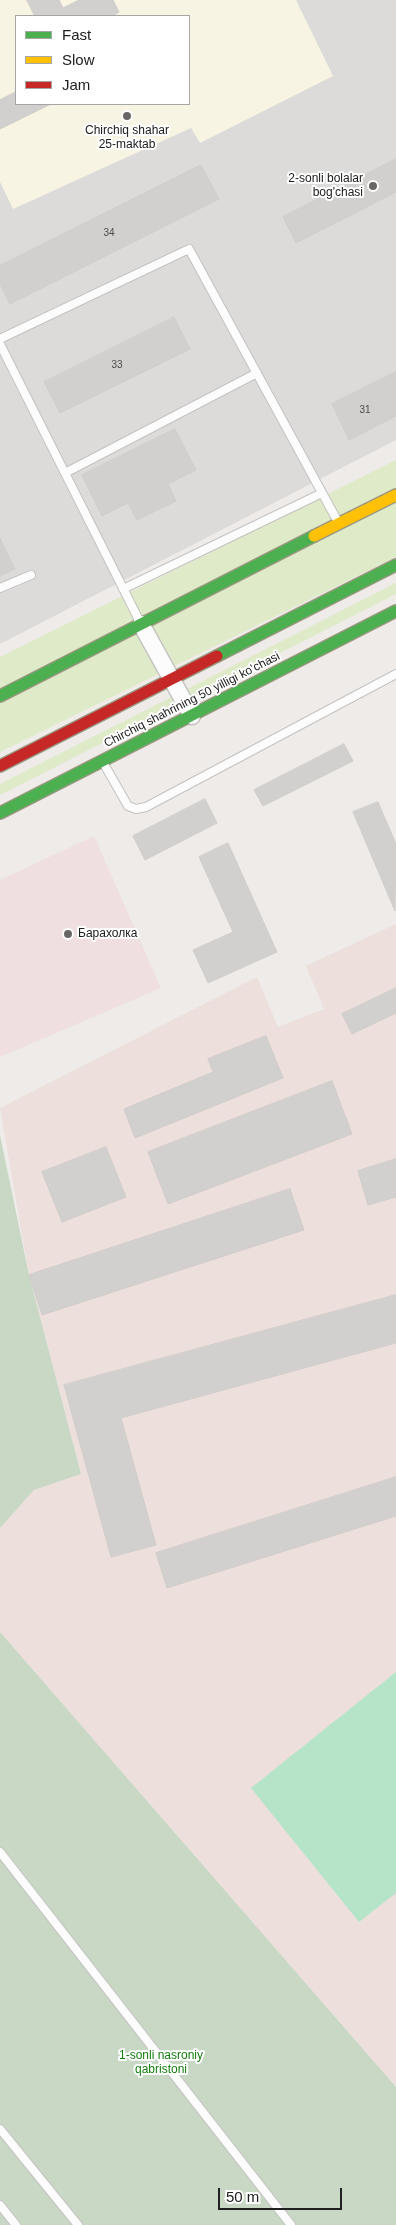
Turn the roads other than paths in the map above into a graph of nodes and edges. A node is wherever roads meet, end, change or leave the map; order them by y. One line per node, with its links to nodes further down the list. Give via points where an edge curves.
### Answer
1 (0, 340): 3 (lane, via 189,249)
2 (0, 344): 4 (lane)
3 (257, 373): 4 (lane); 5 (lane)
4 (65, 473): 11 (lane)
5 (322, 493): 7 (lane); 11 (lane)
6 (396, 495): 7 (main road)
7 (339, 524): 13 (main road)
8 (396, 565): 15 (main road)
9 (32, 575): 10 (lane)
10 (0, 588)
11 (123, 589): 13 (lane)
12 (396, 611): 17 (main road, Chirchiq shahrining 50 yilligi koʻchasi)
13 (141, 624): 15 (street); 16 (main road)
14 (396, 674): 18 (lane, via 146,807 136,809 128,806)
15 (172, 679): 17 (street); 19 (main road)
16 (0, 696)
17 (192, 716): 18 (main road, Chirchiq shahrining 50 yilligi koʻchasi)
18 (103, 762): 20 (main road, Chirchiq shahrining 50 yilligi koʻchasi)
19 (0, 766)
20 (0, 813)
21 (0, 1852): 26 (lane)
22 (0, 2129): 25 (lane)
23 (0, 2205): 24 (lane)
24 (16, 2225)
25 (78, 2225)
26 (291, 2225)

